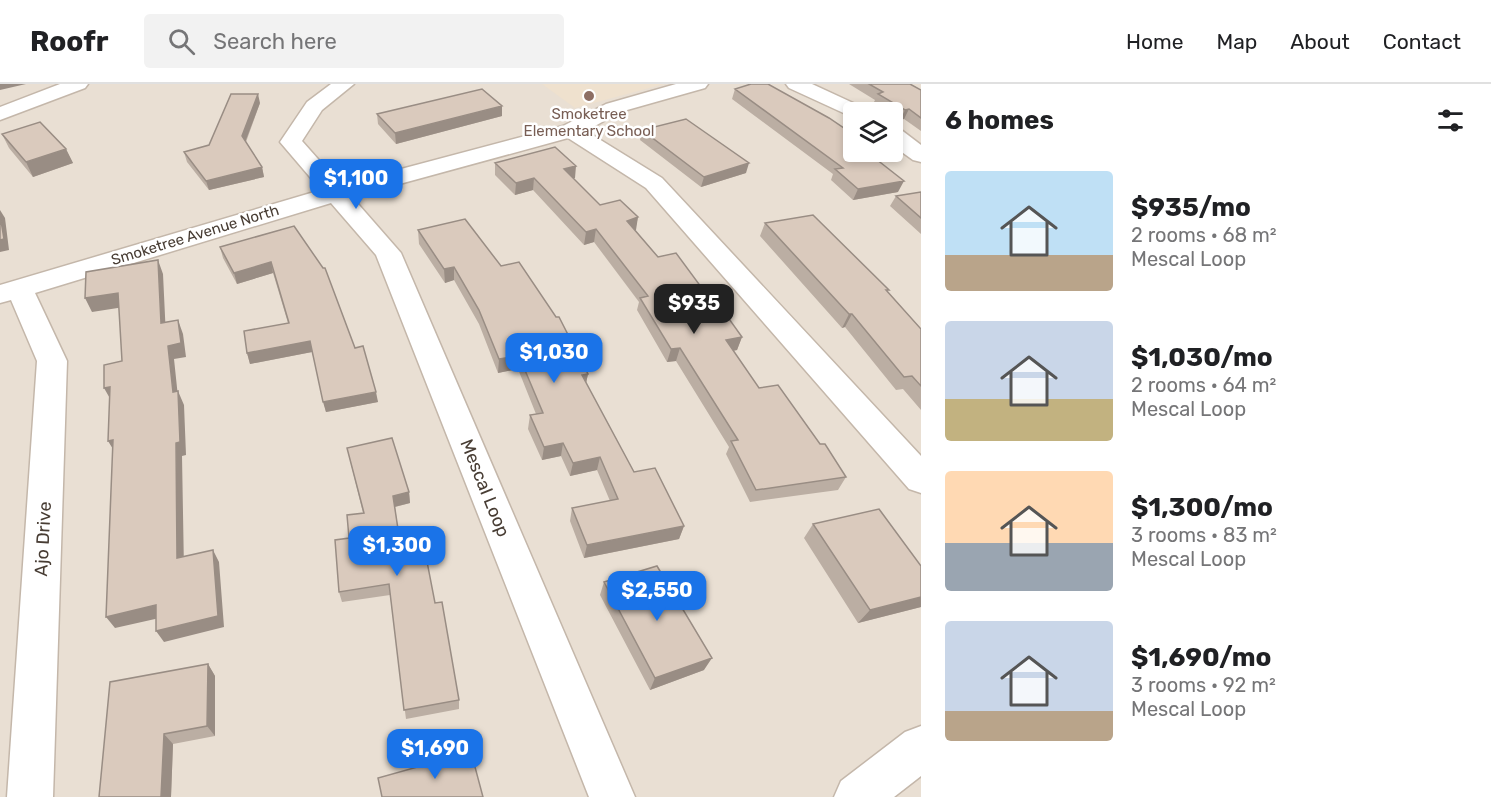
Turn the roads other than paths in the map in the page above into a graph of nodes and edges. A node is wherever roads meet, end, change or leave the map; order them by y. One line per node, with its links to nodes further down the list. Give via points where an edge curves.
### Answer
1 (78, 84): 6 (street)
2 (344, 84): 10 (street, Mescal Loop, via 314,106 291,142)
3 (698, 84): 7 (street, Smoketree Avenue North, via 613,108)
4 (796, 84): 5 (street)
5 (843, 106)
6 (0, 114)
7 (571, 131): 10 (street, Smoketree Avenue North); 12 (street, via 654,183)
8 (903, 142): 9 (street)
9 (921, 155)
10 (334, 194): 11 (street, Smoketree Avenue North); 15 (street, Mescal Loop, via 388,253)
11 (9, 291): 14 (street, Ajo Drive, via 52,361)
12 (921, 479)
13 (921, 748): 16 (street)
14 (30, 797)
15 (612, 797)
16 (857, 797)

